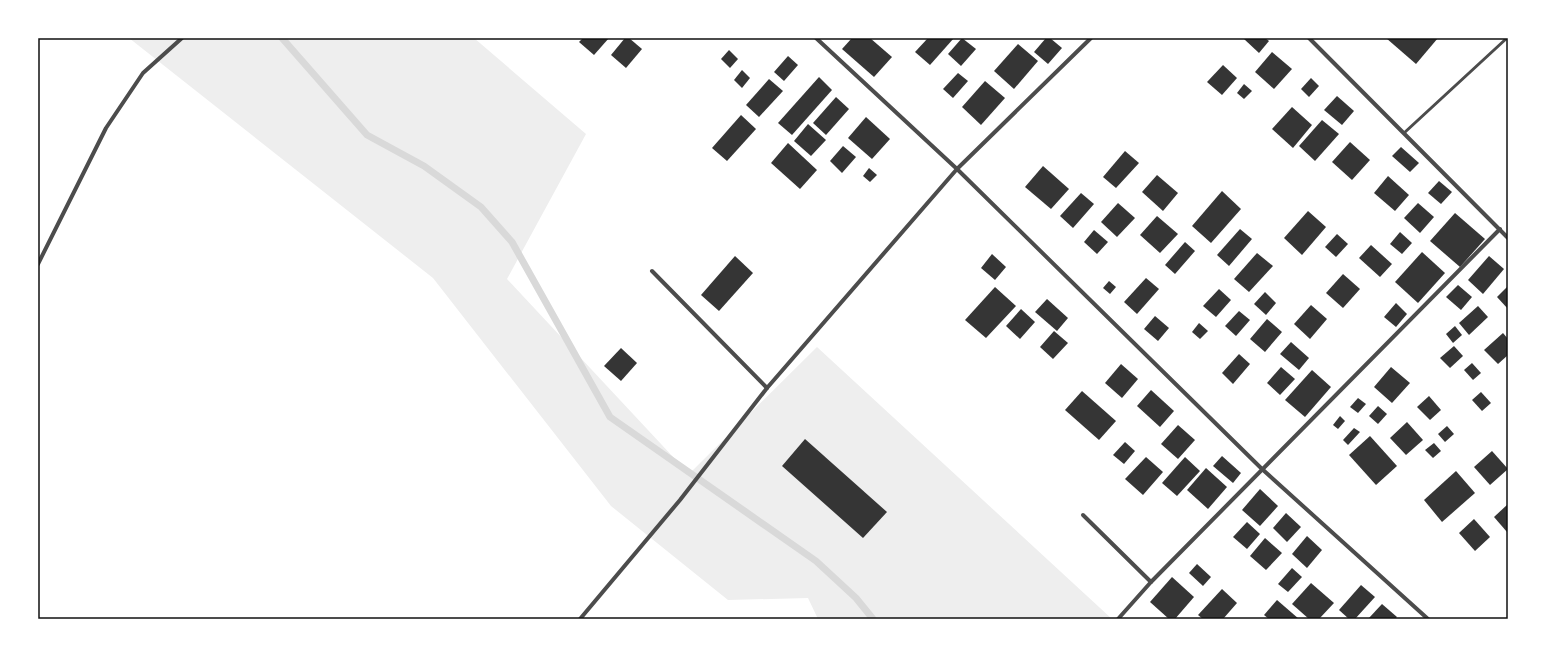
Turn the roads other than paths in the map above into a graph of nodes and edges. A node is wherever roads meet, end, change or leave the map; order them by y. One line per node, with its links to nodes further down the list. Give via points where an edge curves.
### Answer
1 (182, 38): 10 (street, via 143,73 106,128)
2 (816, 38): 7 (street)
3 (1091, 38): 7 (street)
4 (1309, 38): 6 (street)
5 (1507, 38): 6 (lane)
6 (1404, 133): 8 (street)
7 (957, 169): 12 (street); 13 (street)
8 (1500, 229): 9 (street); 13 (street)
9 (1508, 238)
10 (38, 264)
11 (652, 270): 12 (street)
12 (767, 388): 16 (street, via 680,500)
13 (1262, 469): 15 (street); 18 (street)
14 (1083, 515): 15 (street)
15 (1151, 582): 17 (street)
16 (580, 619)
17 (1118, 619)
18 (1428, 619)

